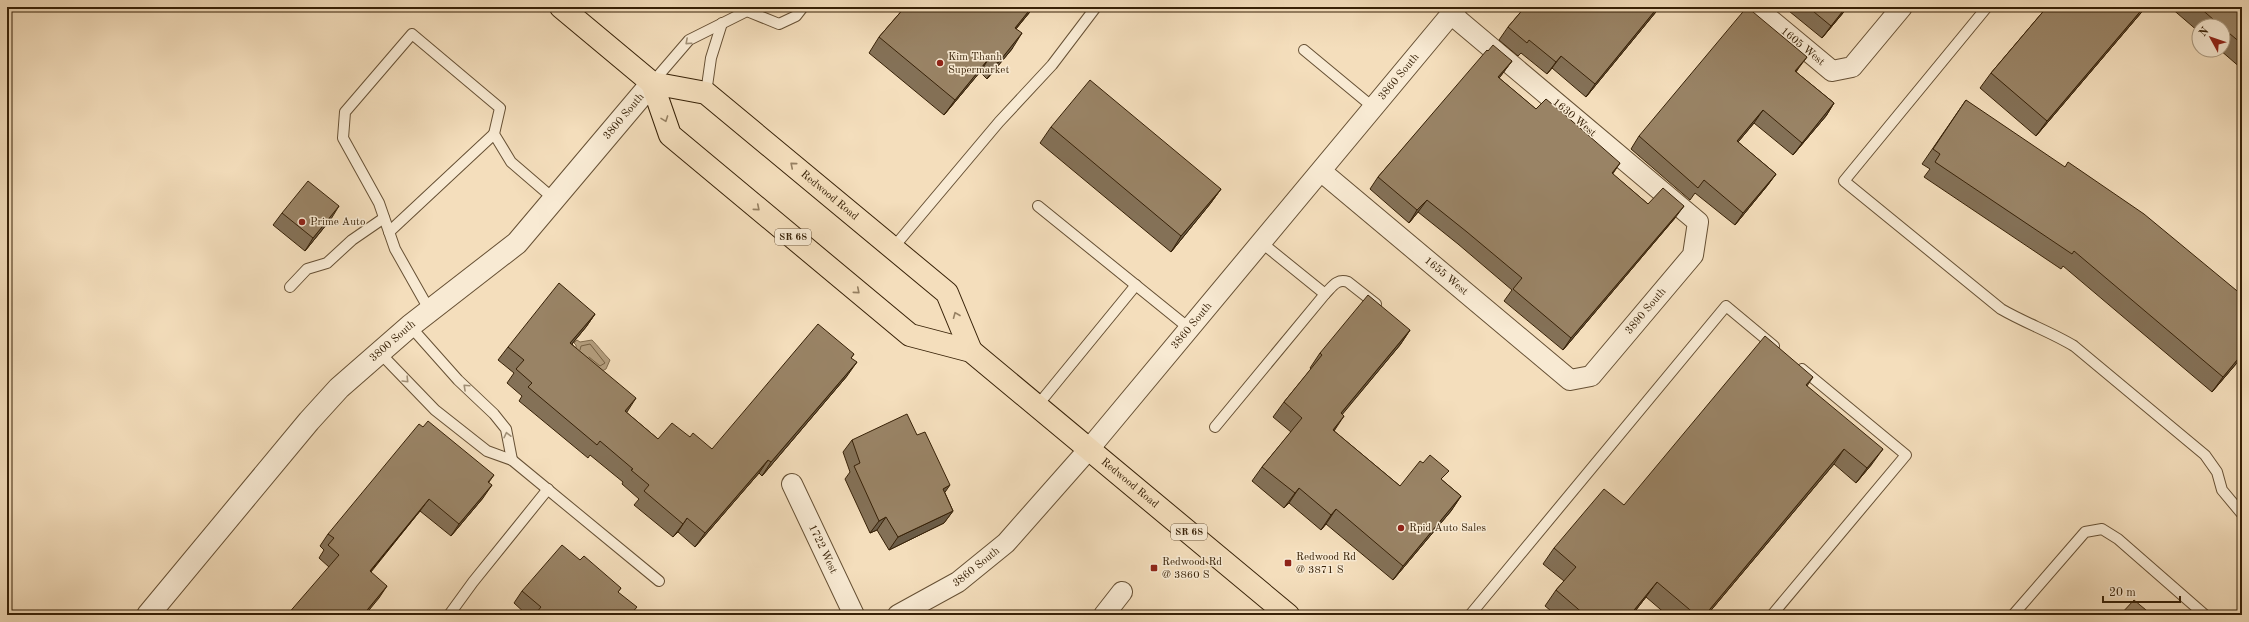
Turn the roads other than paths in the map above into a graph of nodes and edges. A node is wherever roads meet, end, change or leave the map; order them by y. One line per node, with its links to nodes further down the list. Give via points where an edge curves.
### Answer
1 (561, 7): 10 (main road, Redwood Road / SR 68)
2 (803, 7): 8 (lane, via 796,16 779,24 746,11)
3 (1096, 7): 21 (lane, via 1052,65 999,122)
4 (1755, 7): 5 (street, 1605 West, via 1832,71 1852,67)
5 (1902, 7)
6 (1987, 7): 40 (lane, via 1844,180 2001,309 2023,322 2055,334 2074,346 2205,456 2217,472 2222,490)
7 (1454, 11): 12 (street, 3860 South); 18 (street, 1630 West)
8 (722, 23): 10 (lane, one-way to 10, via 689,40); 11 (lane, via 711,58)
9 (1304, 50): 12 (lane)
10 (652, 83): 11 (main road, Redwood Road / SR 68); 15 (street, 3800 South); 29 (main road, Redwood Road / SR 68, one-way to 29, via 670,135 910,335)
11 (706, 93): 21 (main road, Redwood Road / SR 68, one-way to 11)
12 (1374, 108): 14 (street, 3860 South)
13 (494, 134): 15 (lane, via 511,162); 17 (lane, via 500,108 412,34 345,112 343,138 379,203); 19 (lane)
14 (1322, 172): 20 (street, 3860 South); 33 (street, 1655 West)
15 (554, 199): 26 (street, 3800 South, via 517,244)
16 (1038, 206): 22 (lane)
17 (384, 218): 19 (lane); 23 (lane, via 352,240 327,263 307,269)
18 (1698, 222): 33 (street, 3890 South, via 1693,255 1591,376)
19 (389, 232): 26 (lane, via 394,249)
20 (1262, 243): 24 (lane); 28 (street, 3860 South)
21 (893, 248): 29 (main road, Redwood Road / SR 68, one-way to 21, via 947,293)
22 (1136, 285): 28 (lane); 34 (lane)
23 (290, 287)
24 (1325, 294): 25 (lane, via 1338,281 1343,280); 35 (lane)
25 (1383, 310)
26 (430, 311): 27 (street, 3800 South)
27 (410, 326): 30 (street, 3800 South); 37 (lane, one-way to 27, via 506,429)
28 (1190, 329): 36 (street, 3860 South)
29 (971, 351): 34 (main road, Redwood Road / SR 68)
30 (379, 352): 37 (lane, one-way to 37, via 435,410 487,451); 44 (street, 3800 South, via 339,388 309,421)
31 (1785, 355): 43 (lane, via 1726,306)
32 (1796, 364): 50 (lane, via 1906,455)
33 (1570, 380)
34 (1037, 406): 36 (main road, Redwood Road / SR 68)
35 (1215, 426)
36 (1089, 449): 47 (street, 3860 South, via 1006,543 958,582); 49 (main road, Redwood Road / SR 68)
37 (512, 460): 39 (lane)
38 (792, 484): 46 (street, 1722 West)
39 (548, 490): 41 (lane); 45 (lane)
40 (2242, 514)
41 (659, 581)
42 (1122, 592): 48 (street)
43 (1474, 614)
44 (148, 615)
45 (449, 615)
46 (854, 615)
47 (898, 615)
48 (1104, 615)
49 (1288, 615)
50 (1772, 615)
51 (2013, 615): 52 (lane, via 2084,532 2102,529 2118,539)
52 (2205, 615)

